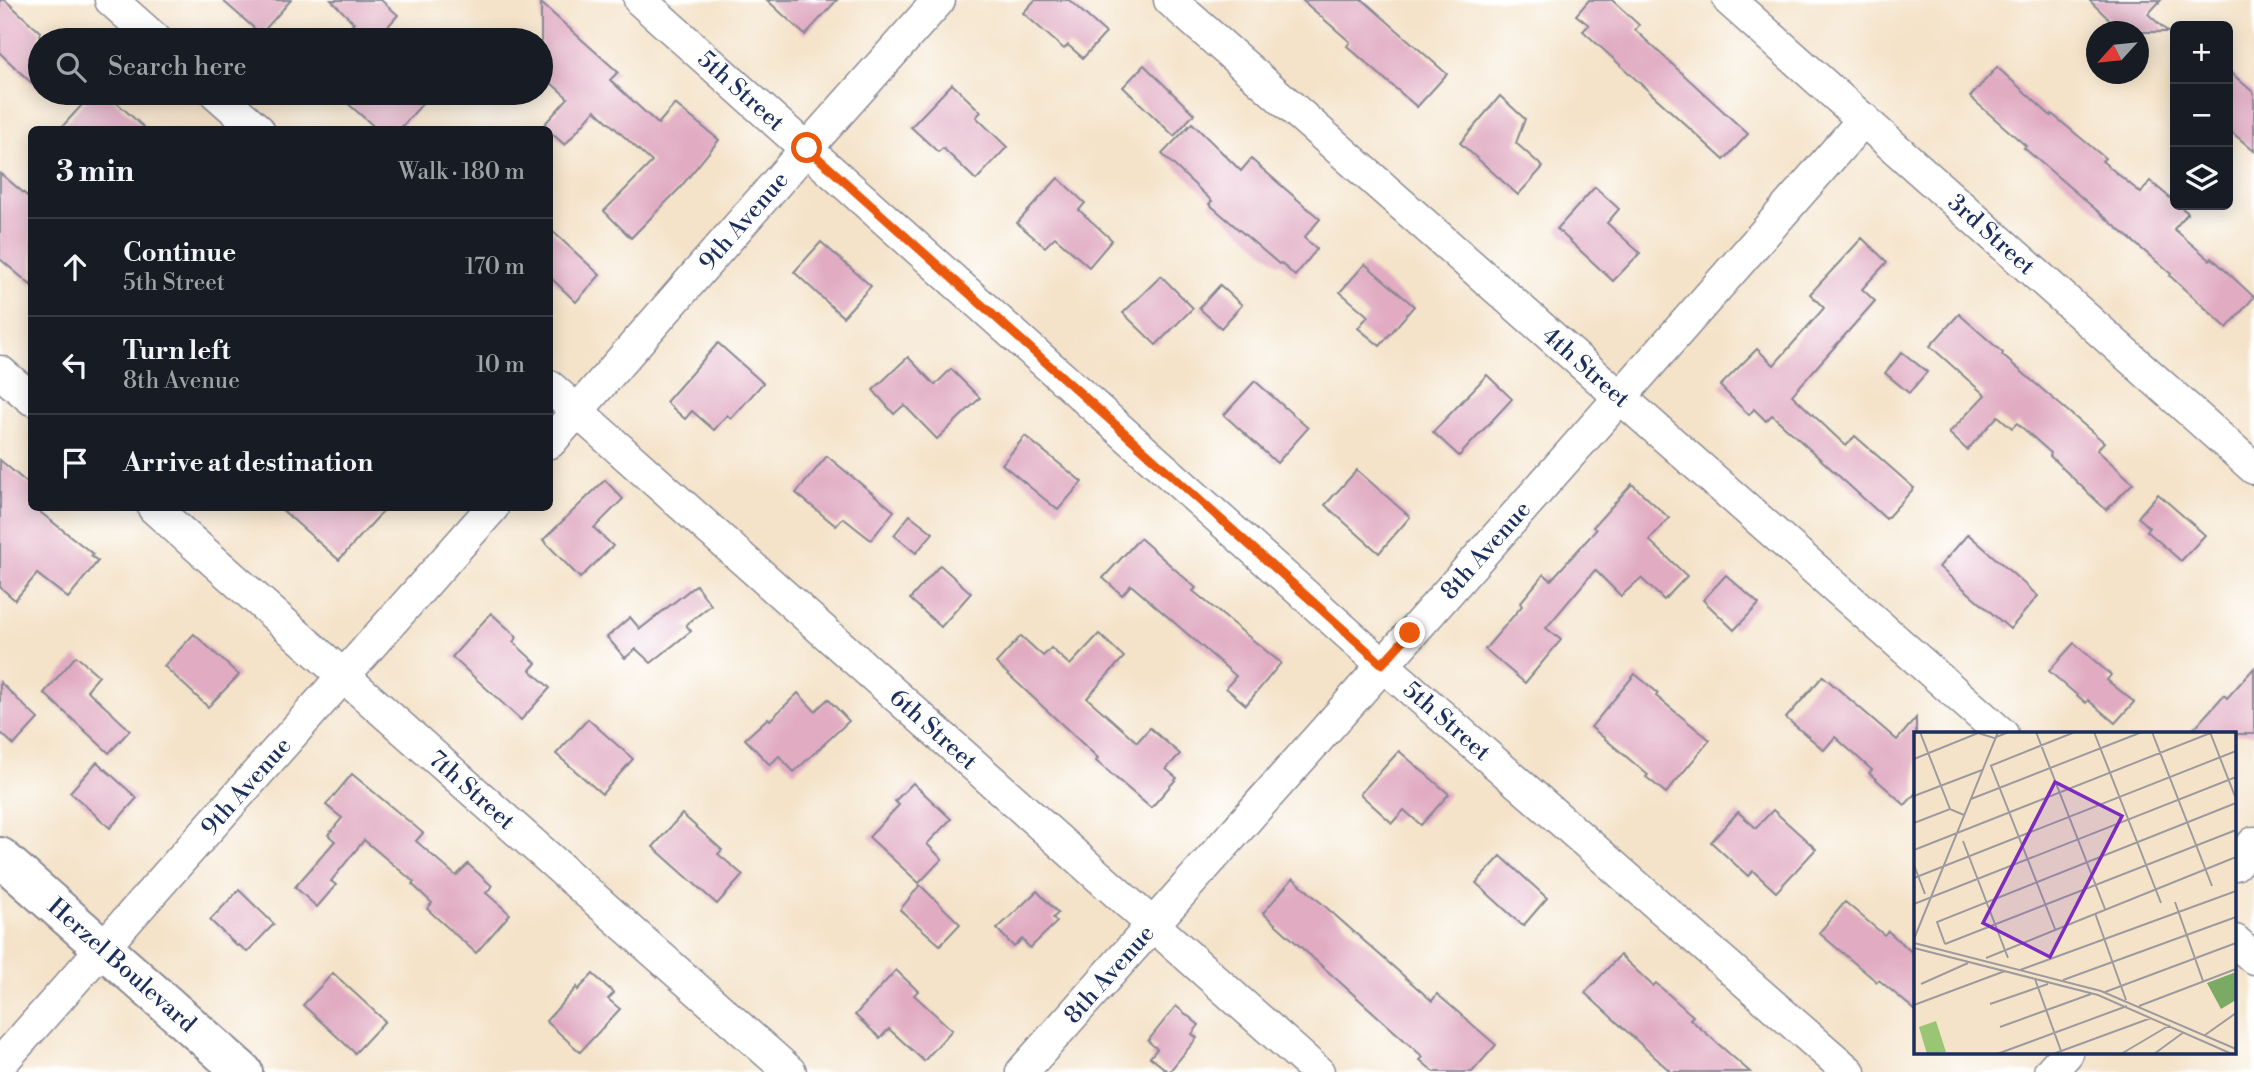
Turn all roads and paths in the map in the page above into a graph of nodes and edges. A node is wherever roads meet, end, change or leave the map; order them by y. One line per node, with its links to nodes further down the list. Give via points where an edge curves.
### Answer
1 (111, 0): 6 (street)
2 (640, 0): 10 (street, 5th Street)
3 (939, 0): 10 (street, 9th Avenue)
4 (1170, 0): 14 (street, 4th Street)
5 (1729, 0): 8 (street, 3rd Street)
6 (142, 28)
7 (230, 105): 9 (street)
8 (1864, 119): 14 (street, 8th Avenue); 17 (street, 3rd Street)
9 (253, 126)
10 (807, 148): 15 (street, 9th Avenue); 20 (street, 5th Street)
11 (0, 372): 13 (street)
12 (553, 390): 15 (street, 6th Street)
13 (28, 396)
14 (1622, 397): 20 (street, 8th Avenue); 22 (street, 4th Street)
15 (577, 411): 16 (street, 9th Avenue); 26 (street, 6th Street)
16 (553, 439)
17 (2254, 468)
18 (157, 511): 21 (street, 7th Street)
19 (489, 511): 21 (street, 9th Avenue)
20 (1382, 664): 26 (street, 8th Avenue); 36 (street, 5th Street)
21 (345, 675): 28 (street, 9th Avenue); 33 (street, 7th Street)
22 (2000, 732)
23 (2254, 843): 25 (street)
24 (0, 857): 28 (street, Herzel Boulevard)
25 (2236, 863)
26 (1152, 926): 34 (street, 8th Avenue); 35 (street, 6th Street)
27 (2236, 942): 29 (street)
28 (103, 948): 31 (street, 9th Avenue); 32 (street, Herzel Boulevard)
29 (2254, 958)
30 (2066, 1054): 37 (street)
31 (0, 1064)
32 (243, 1072)
33 (790, 1072)
34 (1023, 1072)
35 (1318, 1072)
36 (1849, 1072)
37 (2050, 1072)

